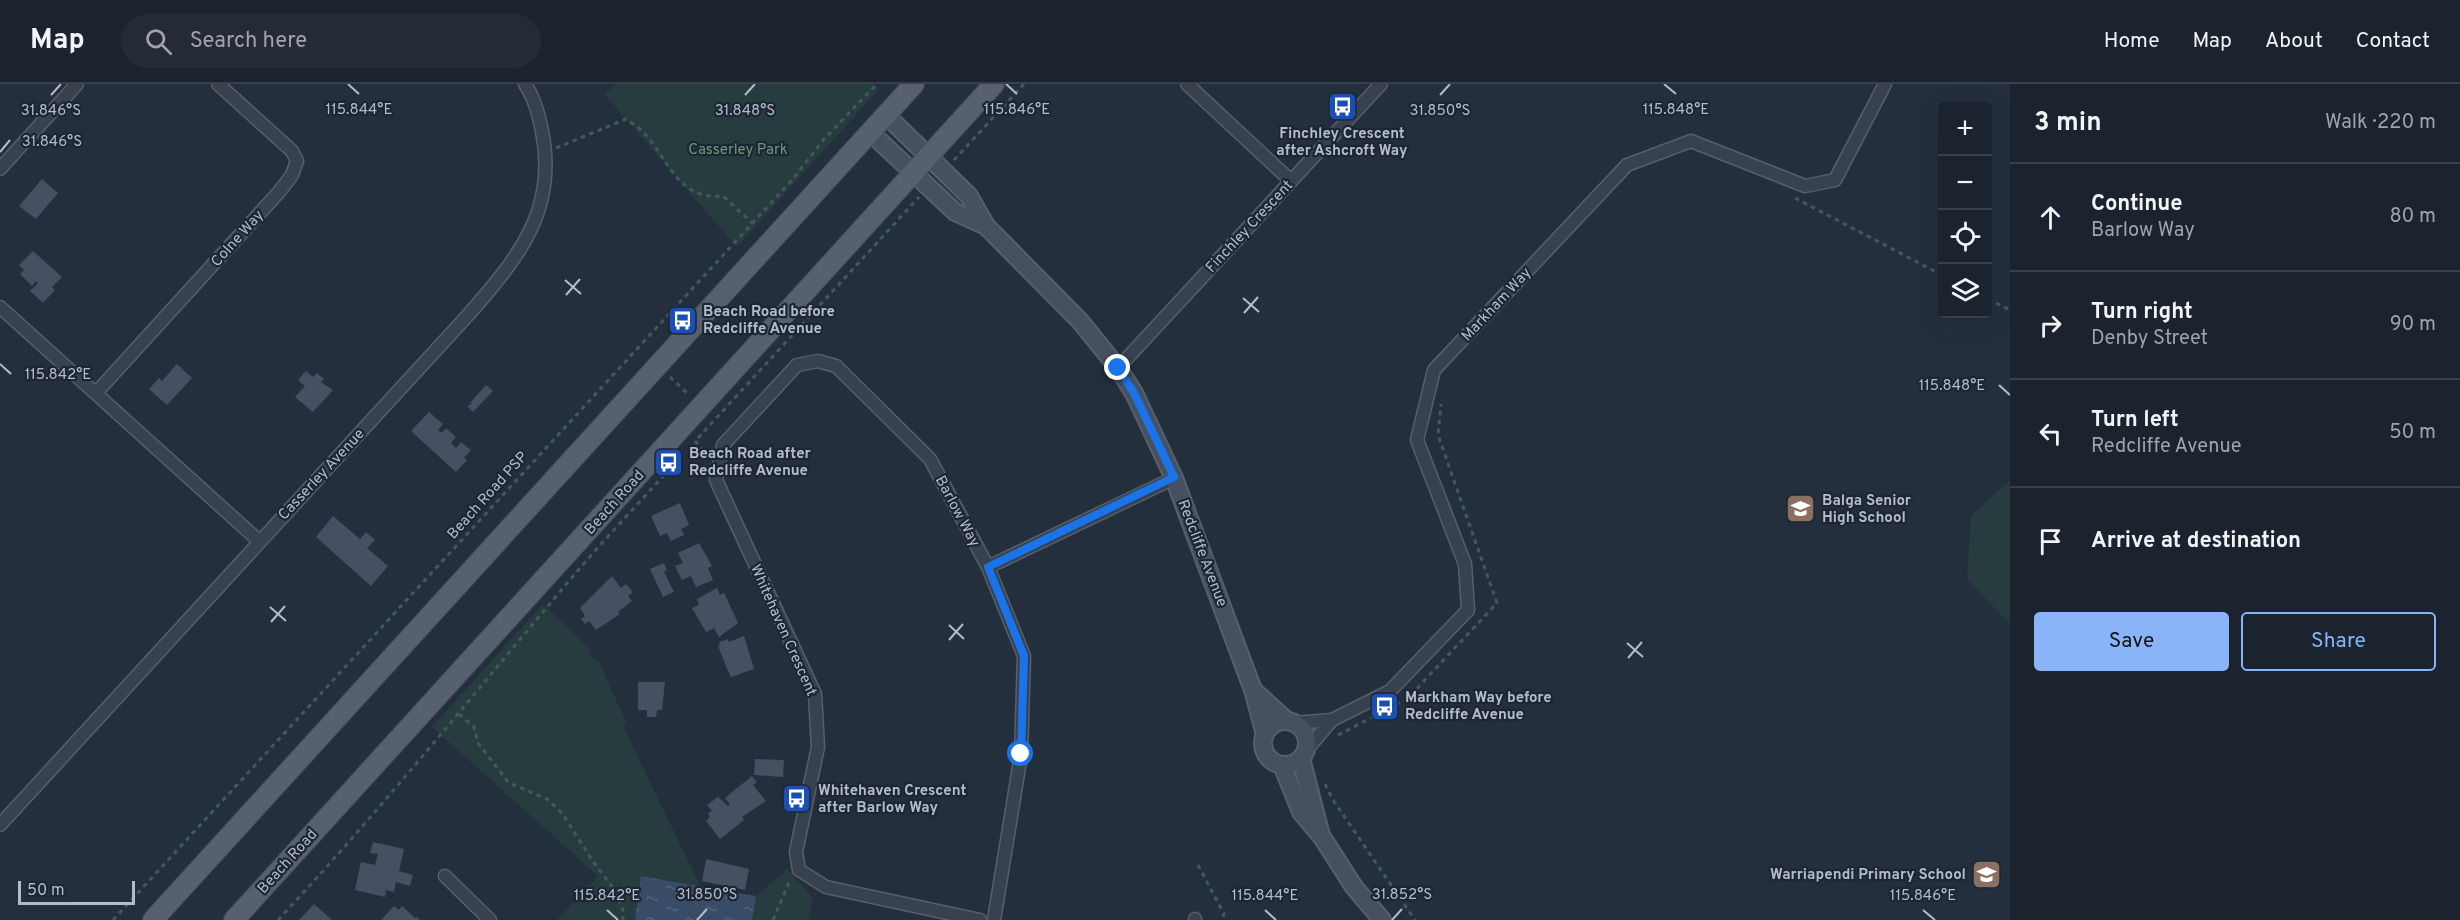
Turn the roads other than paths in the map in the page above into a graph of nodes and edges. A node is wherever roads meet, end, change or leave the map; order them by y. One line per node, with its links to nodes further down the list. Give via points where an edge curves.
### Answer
1 (76, 84): 12 (street)
2 (218, 84): 19 (street, Colne Way, via 292,151 297,161 292,175)
3 (525, 84): 21 (street, Casserley Avenue, via 535,100 546,150 544,190 532,230 506,270 469,314)
4 (914, 84): 9 (main road)
5 (994, 84): 11 (main road, Beach Road)
6 (1187, 84): 14 (street)
7 (1381, 84): 14 (street, Finchley Crescent)
8 (1885, 84): 24 (street, Markham Way, via 1835,180 1805,186 1691,141 1627,165 1434,370 1417,440 1465,564 1468,610 1390,691)
9 (886, 115): 10 (main road); 11 (street, Redcliffe Avenue)
10 (870, 132): 13 (street, Redcliffe Avenue); 32 (main road)
11 (928, 156): 13 (main road, Beach Road); 15 (street, Redcliffe Avenue, via 969,196)
12 (0, 169)
13 (913, 172): 15 (street, Redcliffe Avenue, via 955,212); 33 (main road, Beach Road, via 709,412)
14 (1291, 181): 18 (street, Finchley Crescent)
15 (986, 226): 18 (street, Redcliffe Avenue, via 1080,321)
16 (0, 307): 19 (street)
17 (818, 362): 22 (street, Barlow Way, via 836,366 930,459); 35 (street, Whitehaven Crescent, via 797,365 723,445 716,480 815,694 818,747 796,852 799,870 826,887)
18 (1118, 368): 20 (street, Redcliffe Avenue)
19 (96, 393): 21 (street)
20 (1174, 477): 22 (street); 23 (street, Redcliffe Avenue)
21 (259, 542): 29 (street, Casserley Avenue)
22 (988, 567): 36 (street, Barlow Way, via 1024,656 1021,754)
23 (1253, 690): 25 (street, Redcliffe Avenue); 26 (street, Redcliffe Avenue)
24 (1332, 720): 25 (street, Markham Way); 27 (street, Markham Way)
25 (1290, 722): 26 (street, via 1274,724); 27 (street, via 1304,732)
26 (1264, 734): 28 (street, via 1265,754)
27 (1303, 755): 28 (street); 30 (street)
28 (1282, 765): 30 (street, via 1301,812)
29 (0, 825)
30 (1322, 837): 37 (street, via 1354,887)
31 (445, 876): 34 (street)
32 (153, 920)
33 (234, 920)
34 (490, 920)
35 (980, 920)
36 (994, 920)
37 (1382, 920)

